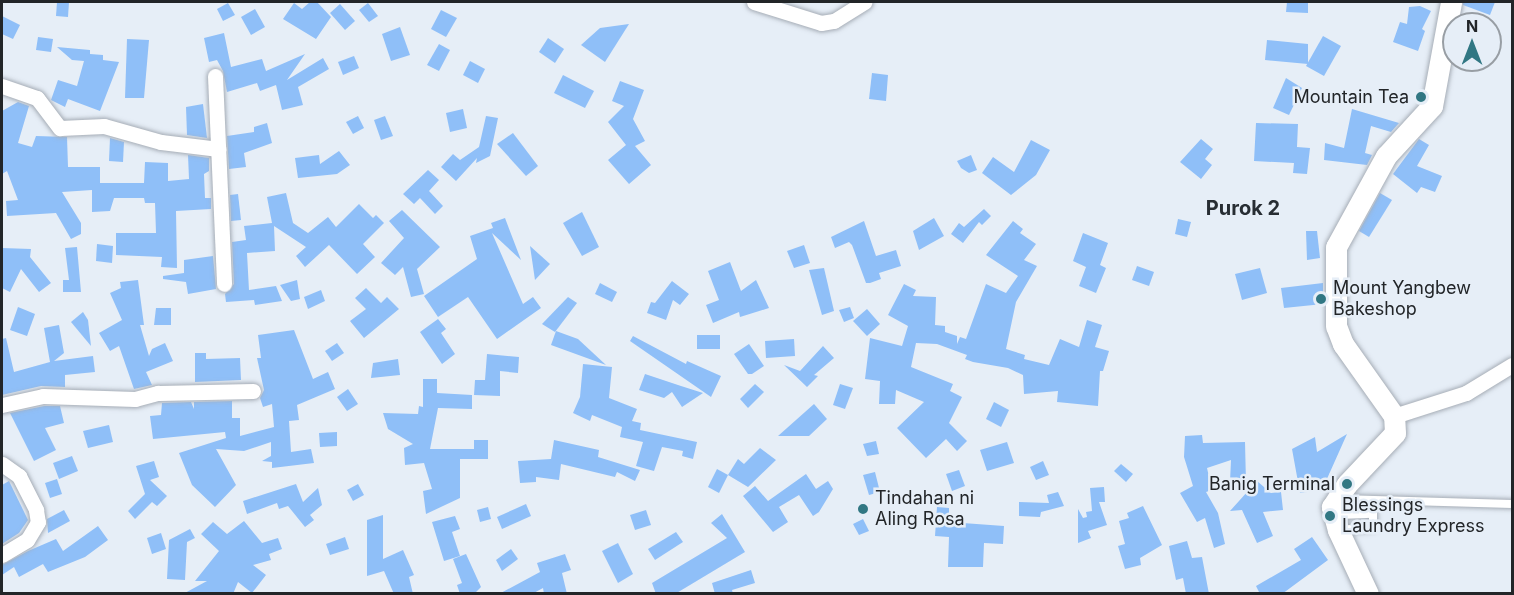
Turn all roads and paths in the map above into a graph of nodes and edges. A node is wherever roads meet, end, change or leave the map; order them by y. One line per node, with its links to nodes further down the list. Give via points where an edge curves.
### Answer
1 (754, 2): 2 (street, via 821,22 834,21)
2 (865, 2)
3 (1451, 2): 11 (main road, via 1432,105 1386,156 1336,247 1336,326 1343,344)
4 (215, 75): 6 (street)
5 (2, 86): 6 (street, via 37,98 60,128 104,126 161,142)
6 (219, 149): 7 (street)
7 (224, 284)
8 (1512, 365): 11 (street, via 1466,393)
9 (253, 391): 10 (street, via 158,393 135,399 43,396)
10 (2, 405)
11 (1394, 416): 14 (main road, via 1395,433)
12 (2, 464): 15 (street, via 18,476 38,522 27,540)
13 (1512, 504): 14 (lane)
14 (1336, 515): 16 (main road)
15 (2, 555)
16 (1368, 594)

